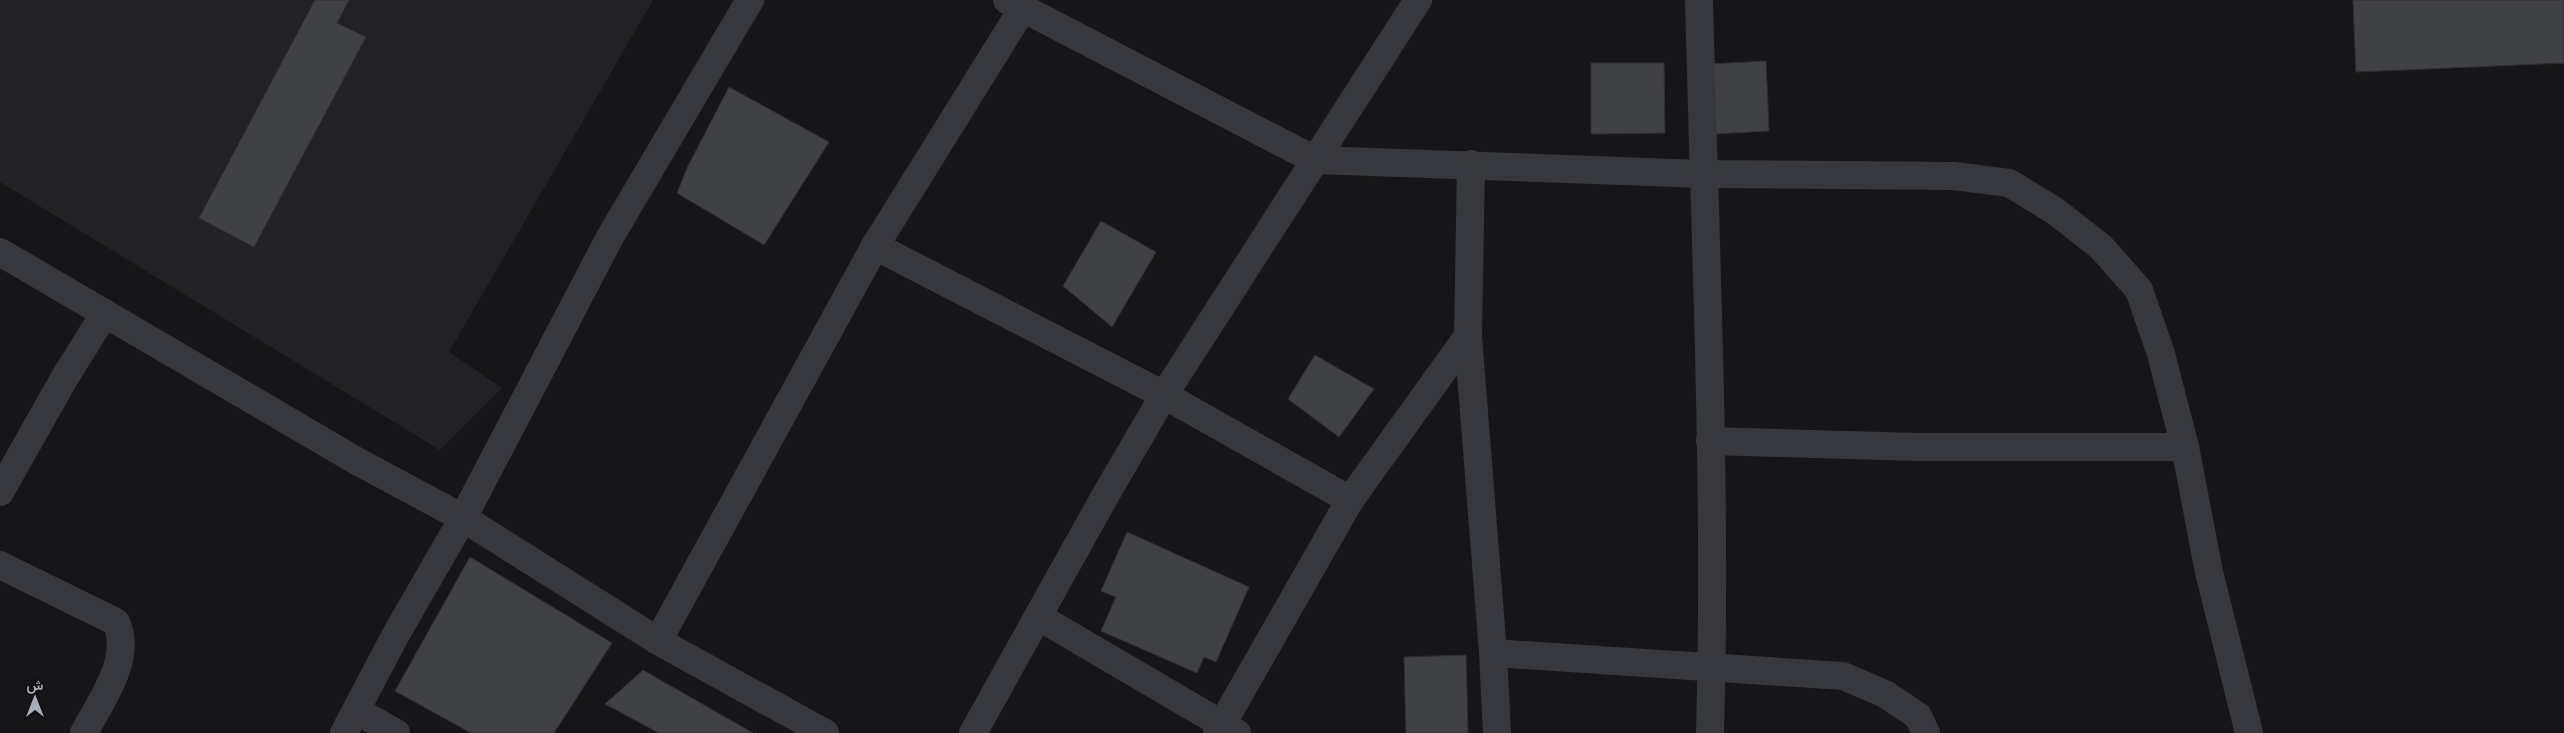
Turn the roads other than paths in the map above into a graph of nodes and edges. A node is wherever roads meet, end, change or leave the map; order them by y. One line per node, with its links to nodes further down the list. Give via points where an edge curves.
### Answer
1 (750, 0): 17 (street, via 610,238)
2 (1418, 0): 5 (street)
3 (1699, 0): 7 (street)
4 (1015, 4): 5 (street); 8 (street)
5 (1315, 160): 6 (street); 12 (street)
6 (1471, 164): 7 (street); 11 (street)
7 (1703, 174): 13 (street); 14 (street, via 1954,176 2009,183 2101,247 2140,290 2161,354)
8 (875, 246): 12 (street); 20 (street)
9 (0, 252): 10 (street)
10 (105, 313): 15 (street); 17 (street, via 355,460)
11 (1468, 336): 16 (street); 21 (street)
12 (1164, 395): 16 (street); 19 (street)
13 (1710, 441): 14 (street, via 1918,447); 22 (street)
14 (2185, 448): 32 (street, via 2209,572)
15 (0, 492)
16 (1350, 500): 24 (street)
17 (463, 518): 20 (street); 23 (street, via 395,636)
18 (0, 565): 25 (street, via 116,622 121,638 119,663)
19 (1039, 617): 24 (street); 28 (street)
20 (658, 641): 27 (street)
21 (1494, 652): 22 (street); 29 (street)
22 (1712, 666): 30 (street); 31 (street, via 1843,676 1885,694 1918,716)
23 (351, 722): 26 (street)
24 (1226, 730)
25 (84, 733)
26 (396, 733)
27 (825, 733)
28 (973, 733)
29 (1497, 733)
30 (1710, 733)
31 (1926, 733)
32 (2249, 733)

